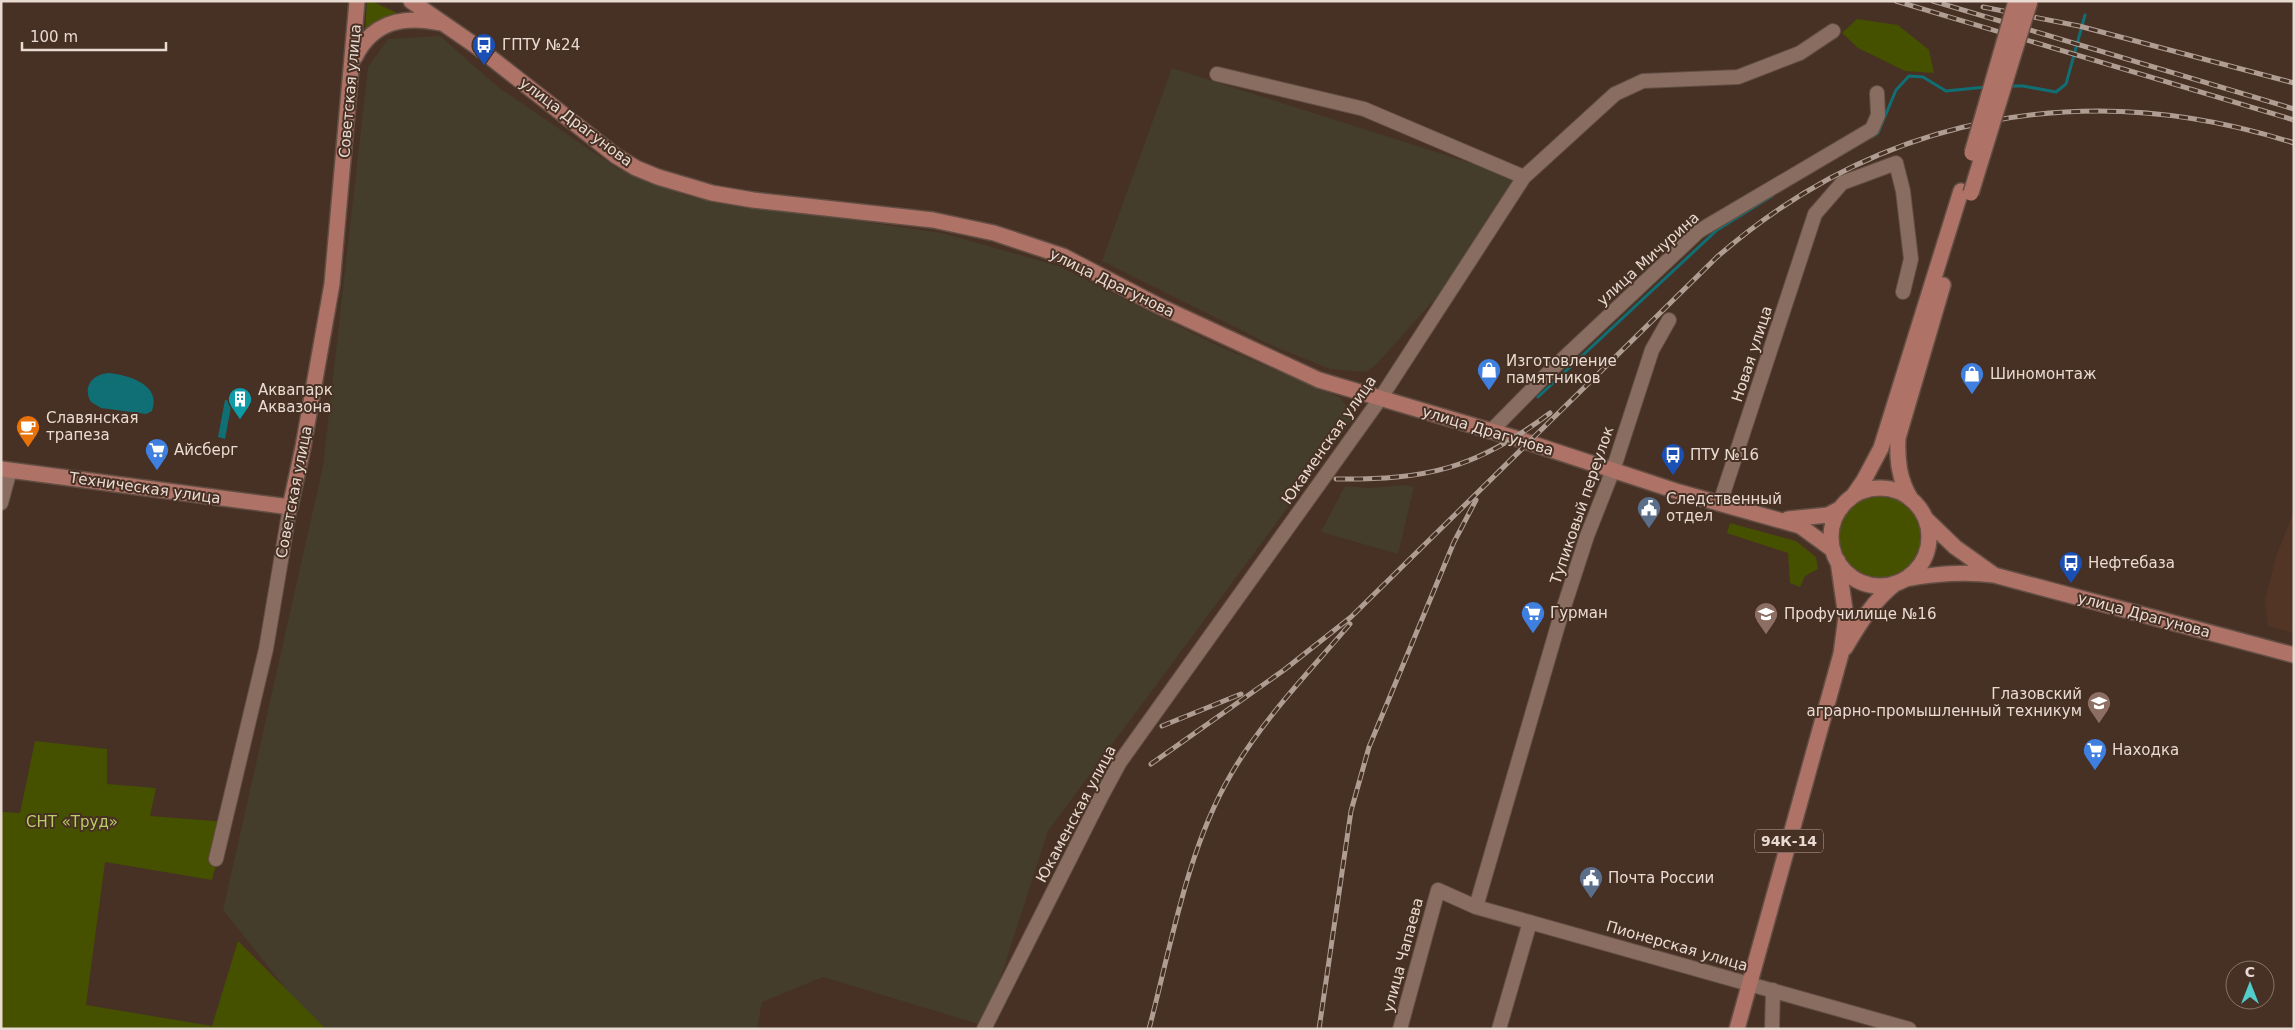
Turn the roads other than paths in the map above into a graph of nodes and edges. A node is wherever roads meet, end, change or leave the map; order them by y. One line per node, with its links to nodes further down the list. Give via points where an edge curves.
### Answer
1 (357, 1): 7 (main road, Советская улица)
2 (411, 1): 5 (main road, улица Драгунова)
3 (2016, 1): 11 (main road, bridge)
4 (2030, 1): 11 (main road, bridge)
5 (447, 24): 7 (main road, via 409,19 389,23 361,44); 14 (main road, улица Драгунова, via 616,156 658,177 712,193 753,200 933,220 994,233 1063,256 1157,305 1319,380)
6 (1833, 31): 10 (street, Юкаменская улица, via 1800,53 1738,77 1643,82 1614,94)
7 (352, 62): 22 (main road, Советская улица, via 332,284)
8 (1217, 74): 10 (street, via 1364,109)
9 (1877, 93): 15 (street, улица Мичурина, via 1878,115 1872,129 1699,231)
10 (1524, 176): 14 (street, Юкаменская улица)
11 (1966, 192): 18 (main road, via 1881,448); 19 (main road, via 1898,438 1900,477)
12 (1903, 292): 21 (street, Новая улица, via 1912,259 1896,163 1842,183 1815,214)
13 (1669, 320): 17 (street, Тупиковый переулок, via 1652,350)
14 (1380, 399): 15 (main road, улица Драгунова); 39 (street, Юкаменская улица, via 1117,768)
15 (1490, 432): 17 (main road, улица Драгунова)
16 (6, 470): 20 (street); 22 (main road, Техническая улица)
17 (1613, 470): 21 (main road, улица Драгунова); 33 (street, Тупиковый переулок, via 1561,616)
18 (1853, 496): 19 (main road, via 1878,488 1891,489); 23 (main road)
19 (1911, 499): 25 (main road)
20 (1, 503)
21 (1720, 504): 24 (main road, улица Драгунова)
22 (290, 507): 31 (street, Советская улица, via 266,649)
23 (1840, 508): 24 (main road, улица Драгунова, via 1828,516); 26 (main road, via 1832,526)
24 (1772, 518): 26 (main road, улица Драгунова, via 1800,526 1819,538)
25 (1926, 519): 27 (main road, улица Драгунова, via 1955,547); 28 (main road, via 1929,537 1925,556 1919,567)
26 (1835, 556): 28 (main road, via 1845,570 1861,582 1872,585); 29 (main road, via 1846,617)
27 (1994, 575): 28 (main road, улица Драгунова, via 1946,572); 30 (main road, улица Драгунова)
28 (1901, 581): 29 (main road, via 1883,594 1865,614)
29 (1841, 654): 35 (main road, 94К-14)
30 (2294, 655)
31 (216, 859)
32 (1438, 890): 33 (street, Пионерская улица); 40 (street, улица Чапаева)
33 (1476, 907): 34 (street, Пионерская улица)
34 (1530, 922): 35 (street, Пионерская улица); 38 (street)
35 (1750, 983): 36 (street, Пионерская улица); 41 (main road, 94К-14)
36 (1773, 990): 37 (street, Пионерская улица); 42 (street)
37 (1880, 1025): 43 (street, Пионерская улица)
38 (1501, 1028)
39 (984, 1029)
40 (1400, 1029)
41 (1737, 1029)
42 (1772, 1029)
43 (1910, 1029)

